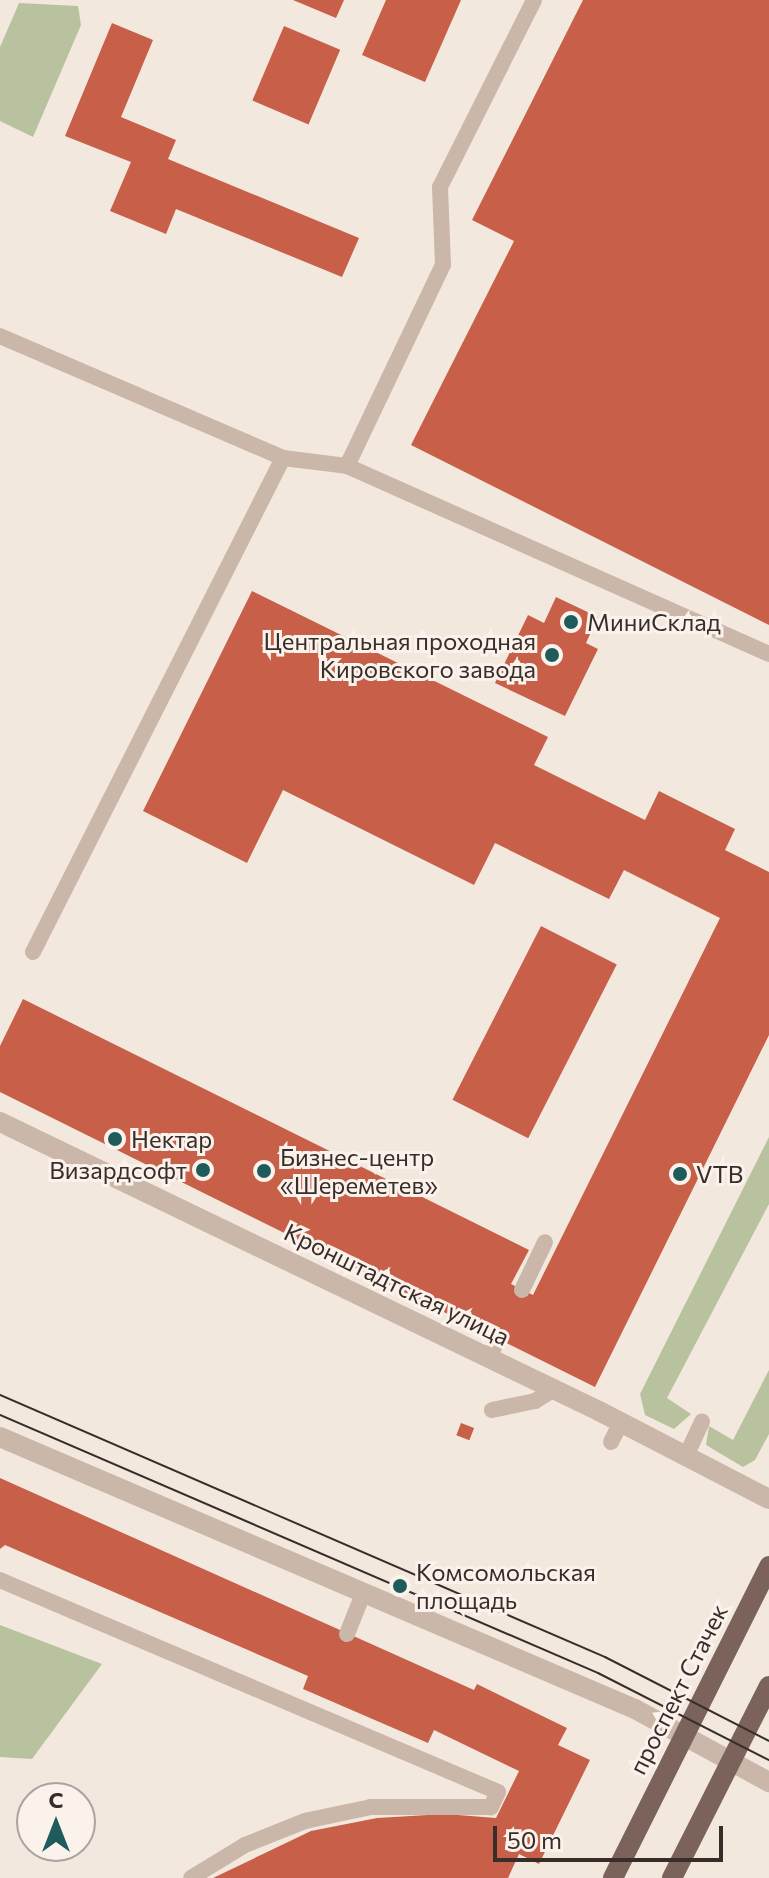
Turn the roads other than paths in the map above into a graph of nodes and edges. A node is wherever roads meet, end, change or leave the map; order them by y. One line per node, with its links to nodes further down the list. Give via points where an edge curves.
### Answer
1 (534, 0): 4 (lane, via 440,187 443,265)
2 (0, 336): 3 (lane)
3 (283, 458): 4 (lane); 6 (lane)
4 (347, 466): 5 (lane)
5 (769, 654)
6 (33, 952)
7 (0, 1122): 10 (street, Кронштадтская улица, via 494,1348)
8 (545, 1242): 9 (lane)
9 (522, 1290)
10 (554, 1389): 11 (lane, via 535,1401); 13 (street, Кронштадтская улица)
11 (492, 1410)
12 (702, 1421): 16 (lane)
13 (621, 1422): 15 (lane); 16 (street, Кронштадтская улица)
14 (0, 1437): 20 (street)
15 (611, 1442)
16 (686, 1456): 17 (street, Кронштадтская улица)
17 (769, 1499)
18 (769, 1566): 25 (main road, проспект Стачек)
19 (0, 1580): 24 (lane)
20 (363, 1594): 21 (lane); 25 (street)
21 (347, 1634)
22 (769, 1686): 26 (main road)
23 (322, 1697): 24 (lane)
24 (315, 1714): 28 (lane, via 498,1792 491,1807 440,1804 305,1821 216,1870)
25 (685, 1735): 26 (street); 29 (main road, проспект Стачек)
26 (731, 1761): 27 (street); 30 (main road)
27 (769, 1782)
28 (191, 1878)
29 (613, 1878)
30 (672, 1878)

